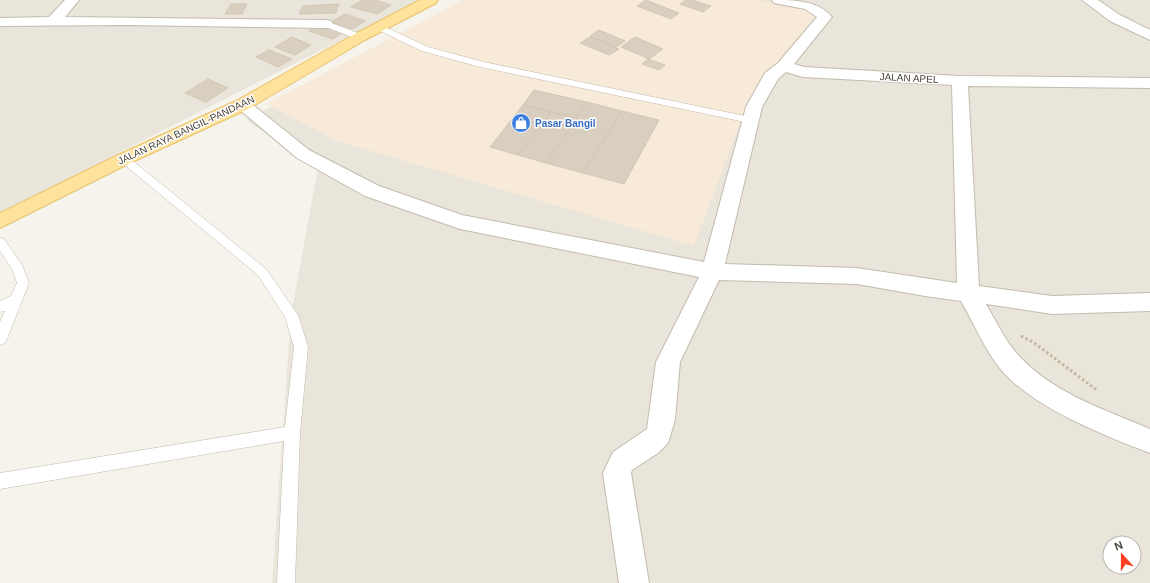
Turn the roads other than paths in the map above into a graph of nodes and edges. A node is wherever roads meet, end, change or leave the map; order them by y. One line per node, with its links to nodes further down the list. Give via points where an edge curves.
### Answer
1 (72, 0): 5 (street)
2 (431, 0): 8 (main road, JALAN RAYA BANGIL-PANDAAN)
3 (779, 0): 11 (street, via 811,6 820,10 825,17)
4 (1089, 0): 9 (street, via 1115,18)
5 (54, 21): 6 (street); 7 (street)
6 (0, 22)
7 (326, 24): 10 (lane)
8 (379, 27): 10 (main road, JALAN RAYA BANGIL-PANDAAN); 15 (lane, via 425,49 483,65)
9 (1150, 36)
10 (360, 37): 14 (main road, JALAN RAYA BANGIL-PANDAAN)
11 (784, 66): 12 (street, JALAN APEL, via 803,72); 15 (street, via 771,76)
12 (960, 81): 13 (street, JALAN APEL); 20 (street)
13 (1150, 83)
14 (242, 106): 16 (main road, JALAN RAYA BANGIL-PANDAAN); 19 (street, via 303,154 372,191 460,222)
15 (750, 120): 19 (street)
16 (124, 159): 17 (main road, JALAN RAYA BANGIL-PANDAAN); 25 (lane, via 262,272 291,315 301,347)
17 (0, 221)
18 (0, 242): 21 (lane, via 18,268 23,283)
19 (712, 272): 20 (street, via 857,276); 29 (street, via 668,362 659,435 622,461 617,473)
20 (968, 293): 22 (street, via 1052,305); 26 (street, via 995,340 1014,366 1036,385 1076,408)
21 (16, 299): 23 (lane); 24 (lane)
22 (1150, 302)
23 (0, 308)
24 (0, 339)
25 (292, 432): 27 (lane); 28 (lane)
26 (1150, 441)
27 (0, 481)
28 (286, 583)
29 (634, 583)

